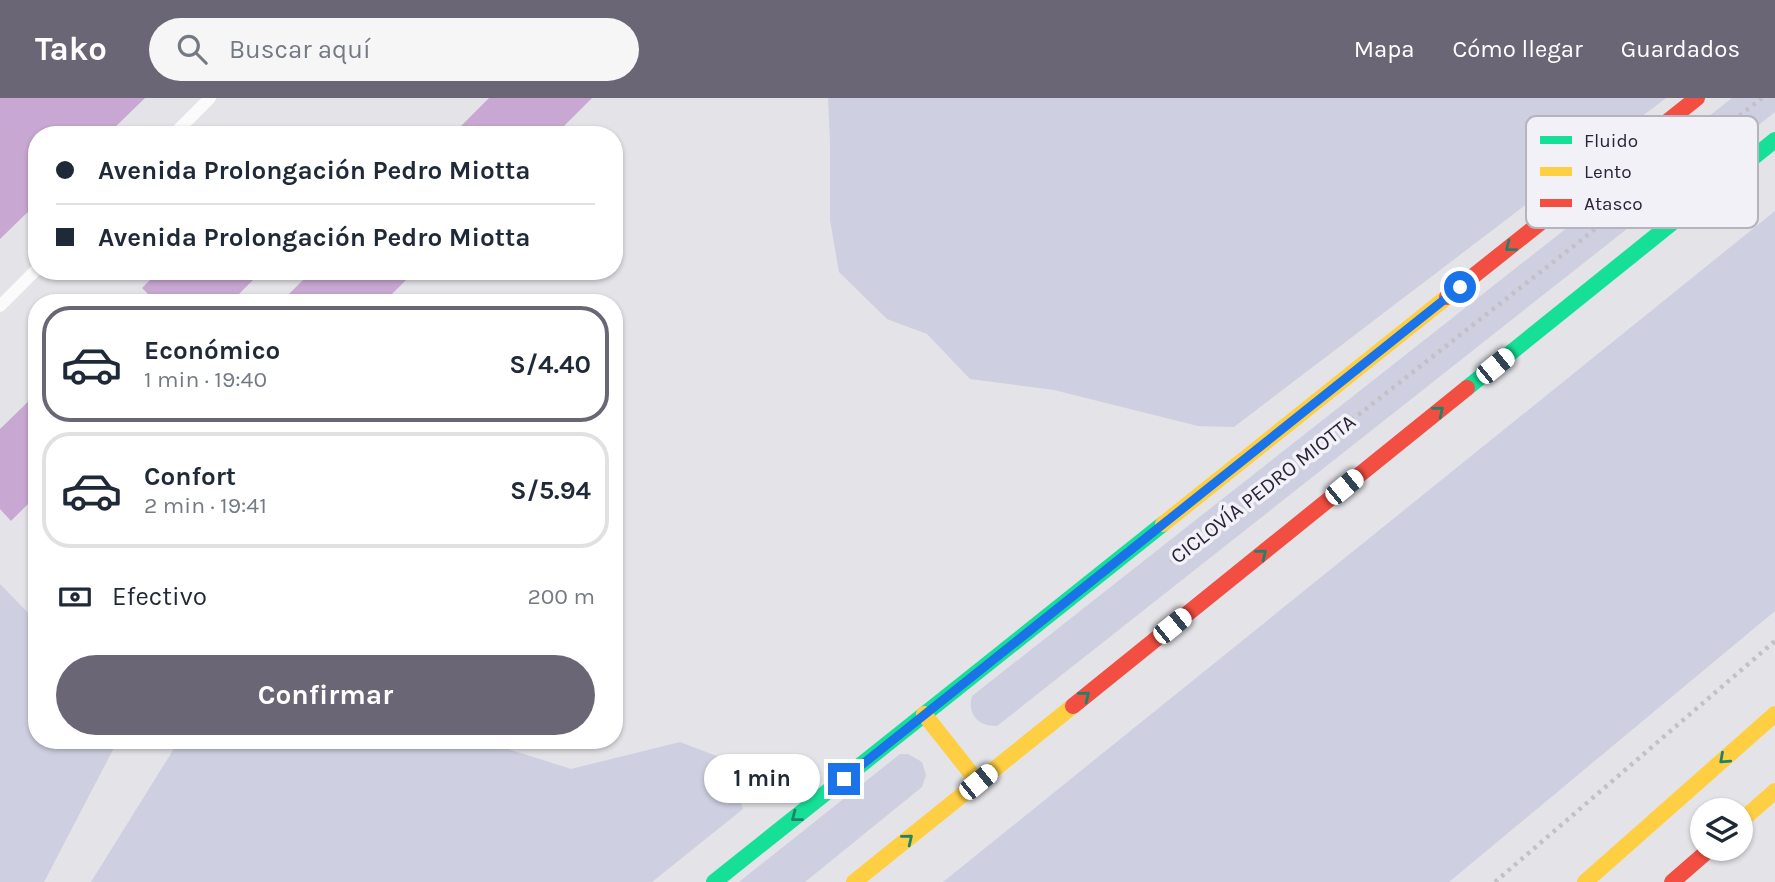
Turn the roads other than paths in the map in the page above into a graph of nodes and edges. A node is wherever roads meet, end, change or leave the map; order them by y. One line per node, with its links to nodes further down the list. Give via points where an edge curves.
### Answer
1 (210, 98): 4 (lane)
2 (1697, 98): 3 (main road, one-way to 3)
3 (1674, 116)
4 (182, 126)
5 (1775, 141): 6 (main road, one-way to 5)
6 (1758, 155)
7 (1534, 228): 11 (main road, one-way to 11)
8 (1667, 228): 13 (main road, one-way to 8)
9 (28, 279): 10 (lane)
10 (0, 306)
11 (924, 714): 13 (main road); 17 (main road, one-way to 17)
12 (1775, 714): 19 (main road, one-way to 19)
13 (978, 782): 18 (main road, one-way to 13)
14 (1775, 792): 15 (main road)
15 (1753, 811)
16 (1696, 861): 20 (main road)
17 (714, 882)
18 (854, 882)
19 (1585, 882)
20 (1672, 882)

